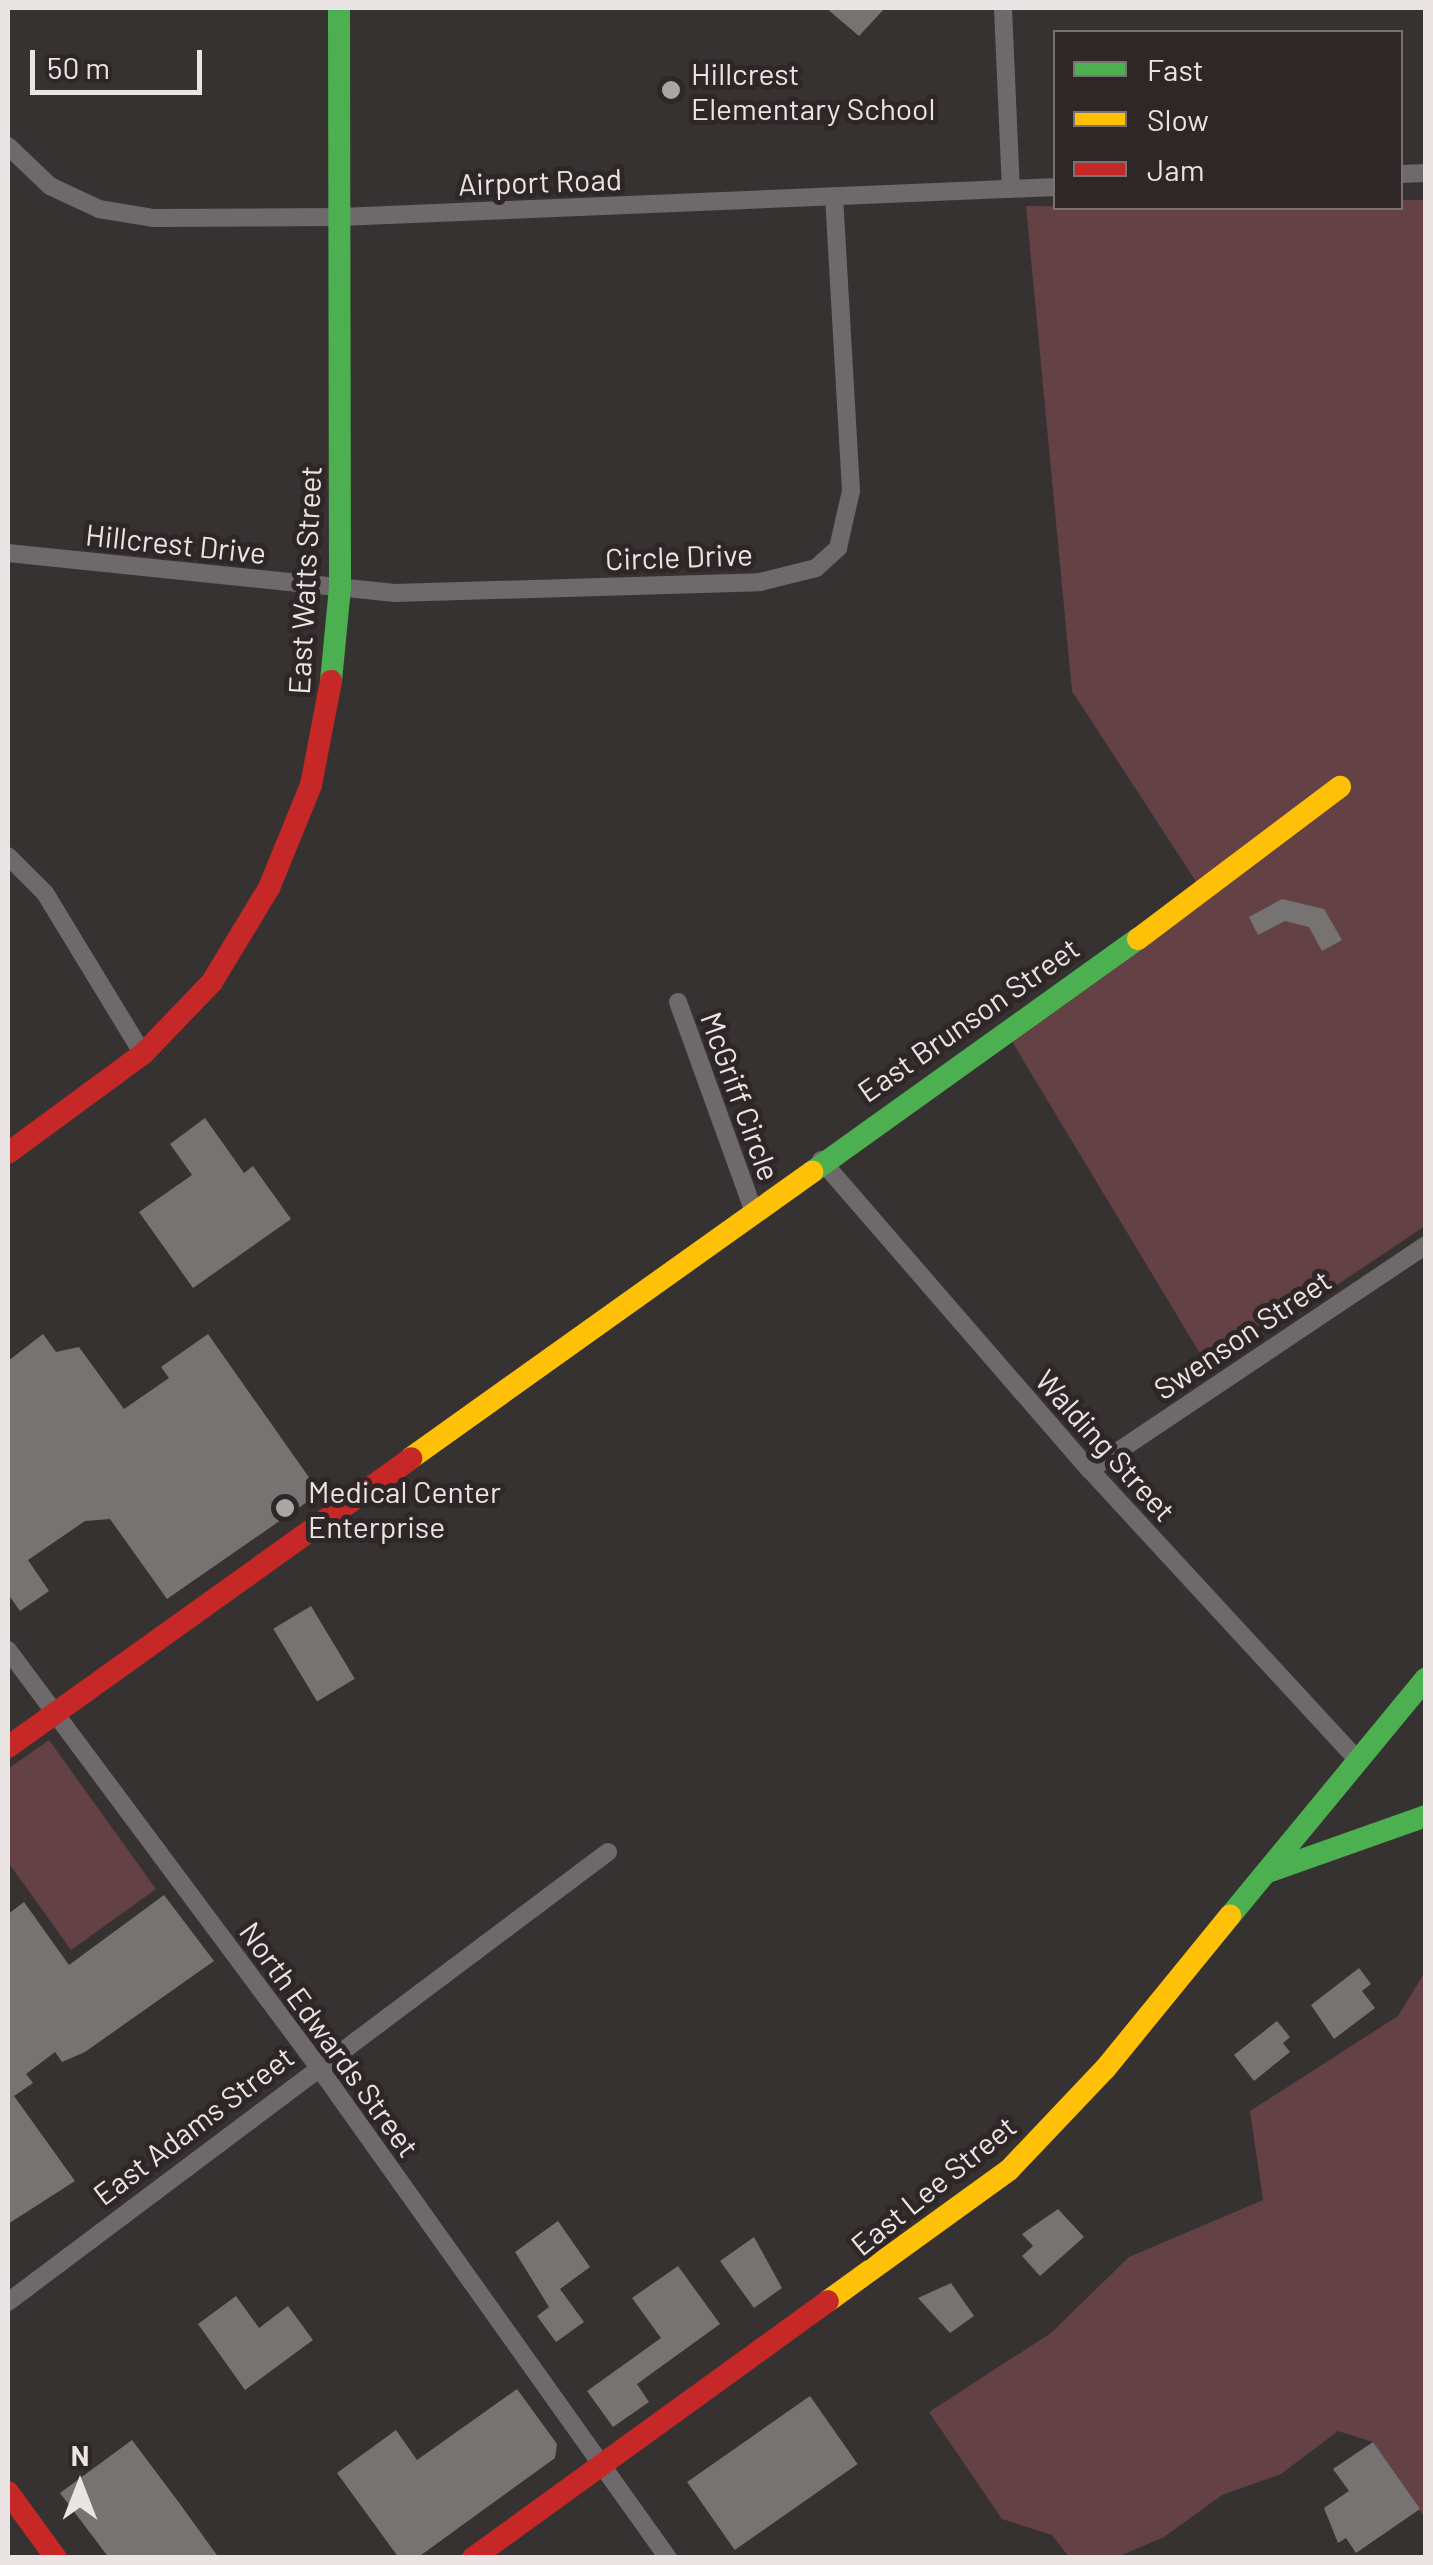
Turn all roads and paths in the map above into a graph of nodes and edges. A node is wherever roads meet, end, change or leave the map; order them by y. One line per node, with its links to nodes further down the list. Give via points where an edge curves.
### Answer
1 (339, 8): 7 (street, East Watts Street)
2 (1003, 8): 5 (street)
3 (8, 146): 7 (street, Airport Road, via 36,174 99,209 154,218)
4 (1053, 187): 5 (street, Airport Road)
5 (1011, 189): 6 (street, Airport Road)
6 (834, 196): 7 (street, Airport Road); 9 (street, Circle Drive, via 851,492 838,548 816,568 760,582 395,593)
7 (340, 217): 9 (street, East Watts Street)
8 (8, 552): 9 (street, Hillcrest Drive)
9 (340, 588): 13 (street, East Watts Street, via 325,732 277,870 212,982)
10 (1340, 788): 15 (street, East Brunson Street, via 1300,823)
11 (8, 856): 13 (street, via 45,893)
12 (678, 1002): 16 (street, McGriff Circle)
13 (143, 1054): 14 (street, East Watts Street)
14 (8, 1153)
15 (821, 1160): 16 (street, East Brunson Street); 18 (street, Walding Street)
16 (753, 1209): 21 (street, East Brunson Street)
17 (1426, 1246): 18 (street, Swenson Street)
18 (1090, 1470): 23 (street, Walding Street)
19 (8, 1650): 21 (street, North Edwards Street)
20 (1426, 1678): 23 (street, East Lee Street)
21 (54, 1714): 22 (street, East Brunson Street); 27 (street, North Edwards Street)
22 (8, 1747)
23 (1358, 1760): 26 (street, East Lee Street)
24 (1426, 1816): 26 (street)
25 (608, 1852): 27 (street, East Adams Street)
26 (1268, 1872): 29 (street, East Lee Street, via 1105,2069 1009,2170)
27 (317, 2065): 28 (street, East Adams Street); 29 (street, North Edwards Street)
28 (8, 2302)
29 (601, 2466): 32 (street, East Lee Street); 33 (street, North Edwards Street)
30 (8, 2492): 31 (street)
31 (56, 2558)
32 (473, 2558)
33 (668, 2558)

